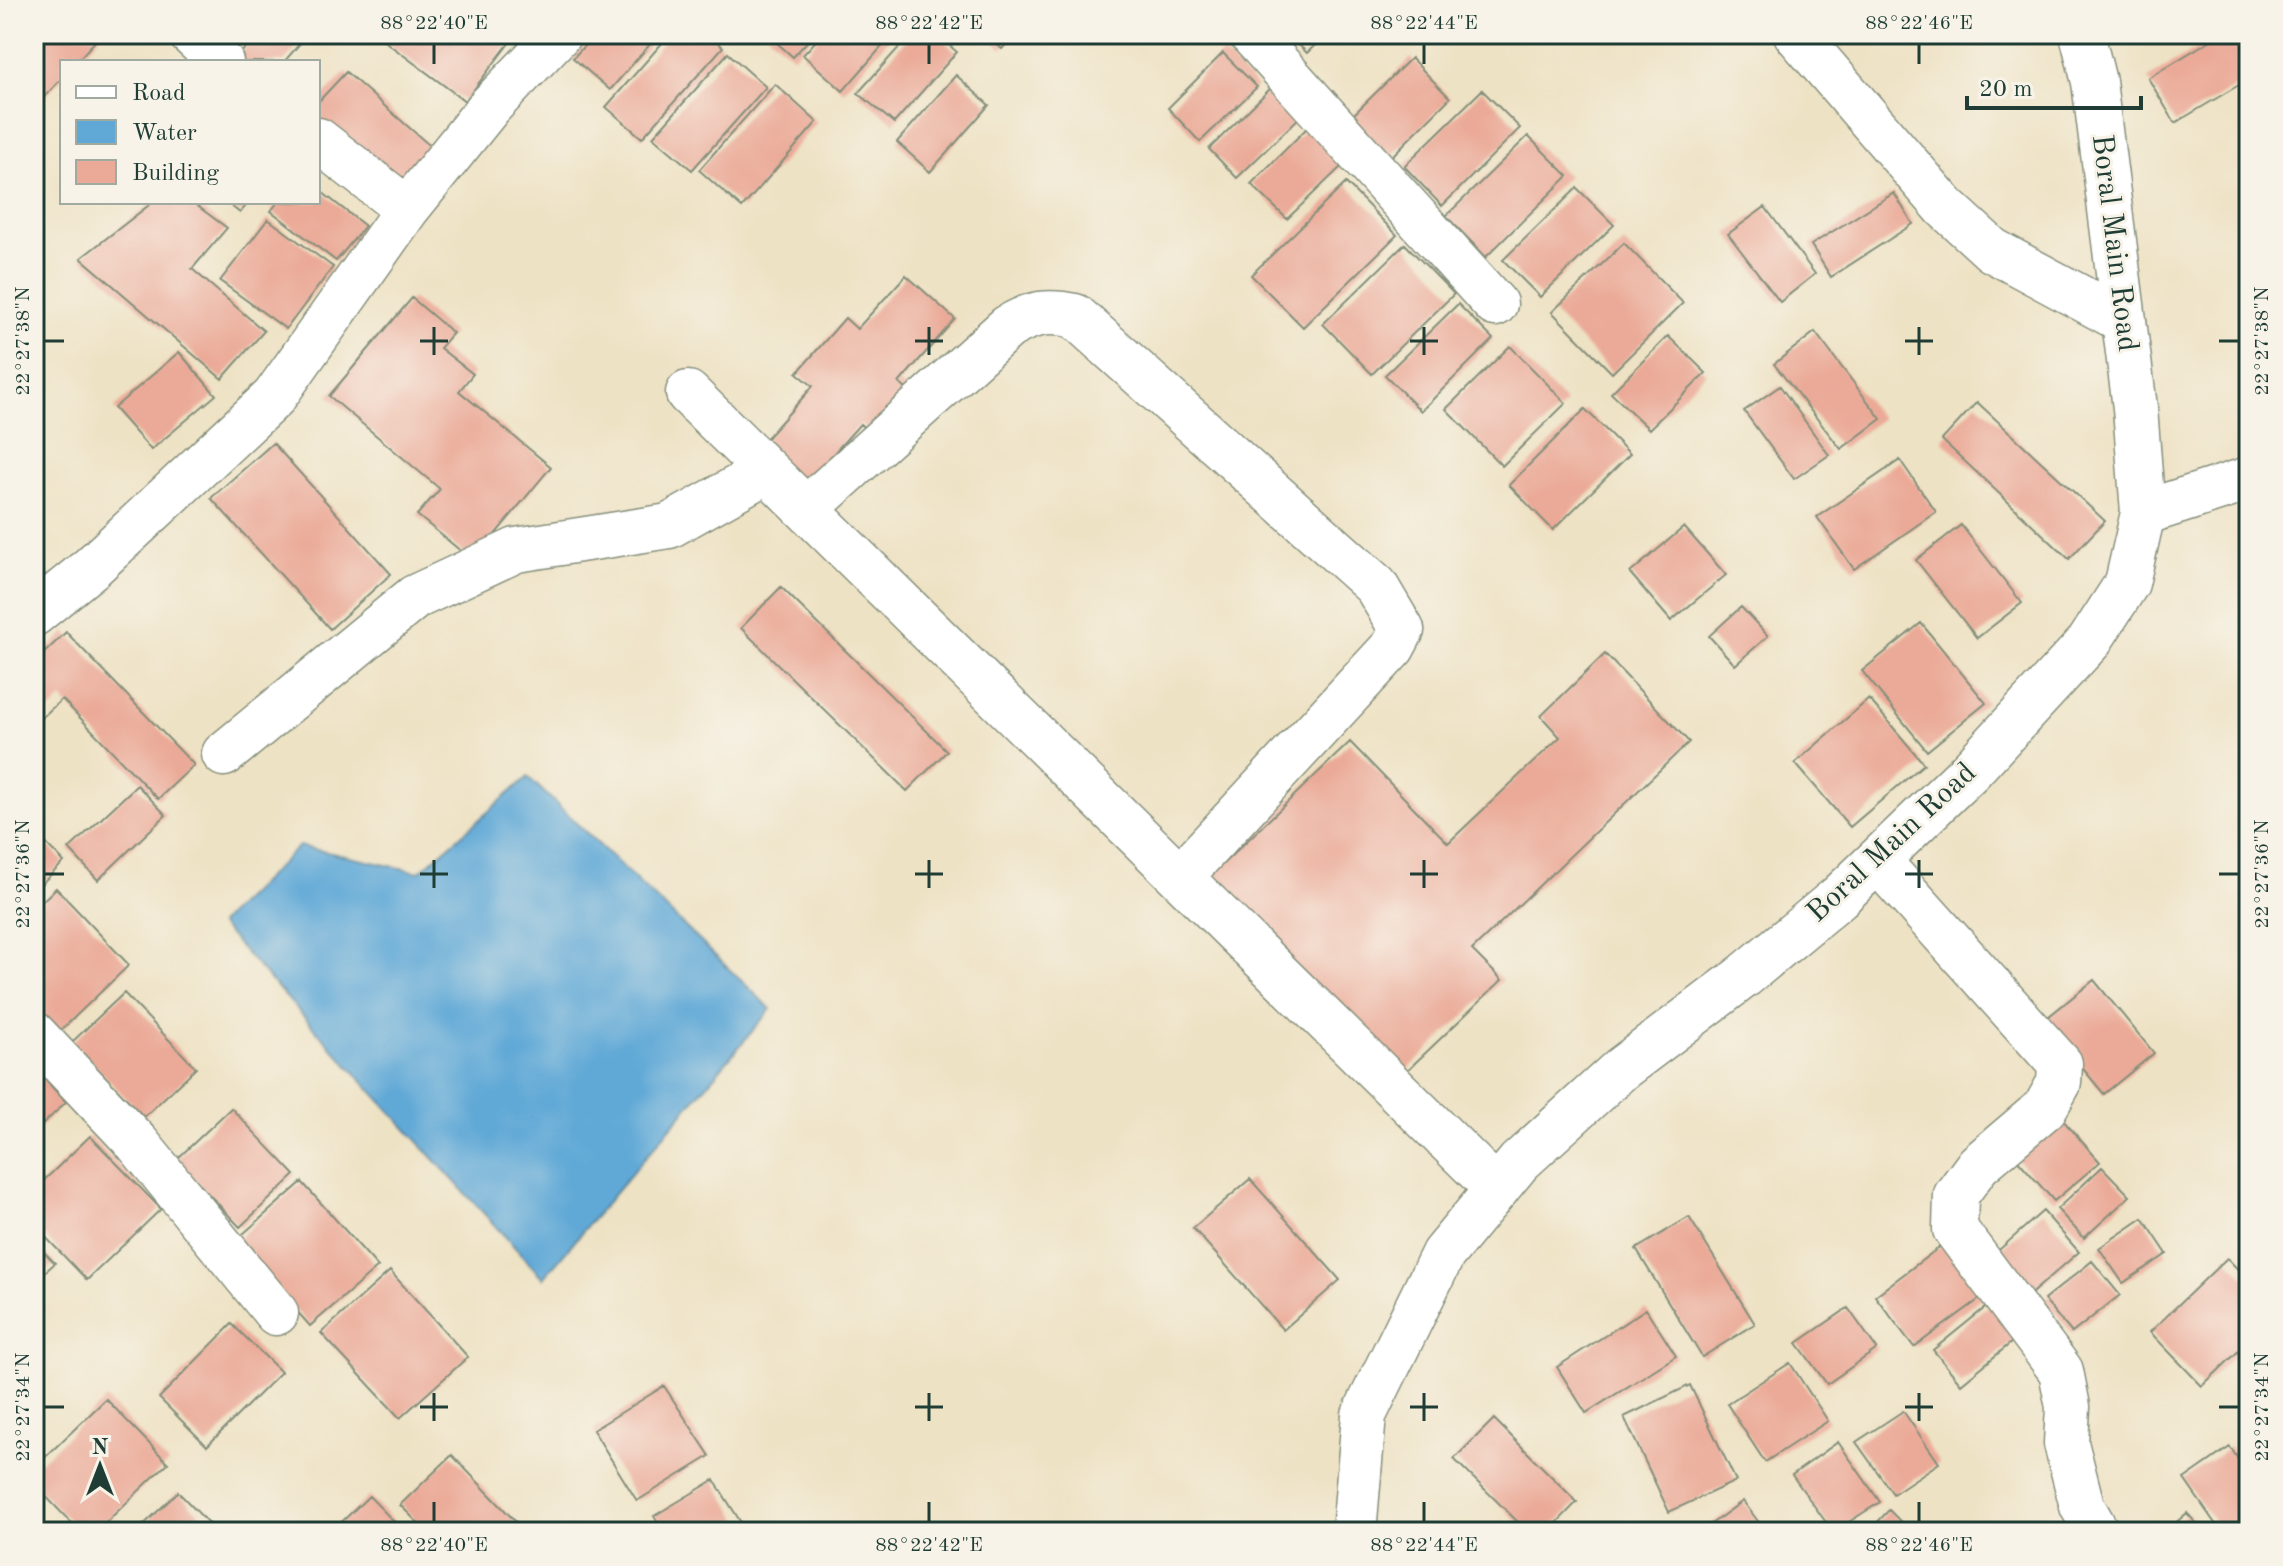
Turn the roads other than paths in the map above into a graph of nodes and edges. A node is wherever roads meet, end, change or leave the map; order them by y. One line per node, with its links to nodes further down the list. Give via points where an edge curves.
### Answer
1 (191, 34): 6 (street)
2 (559, 34): 8 (street, via 490,106)
3 (1251, 34): 9 (street)
4 (1796, 34): 10 (street, via 1945,207 1992,250)
5 (2082, 34): 10 (street, Boral Main Road, via 2094,82)
6 (219, 60)
7 (320, 142): 8 (street)
8 (407, 209): 16 (street, via 274,397 92,567)
9 (1495, 304)
10 (2124, 321): 15 (street, Boral Main Road)
11 (688, 393): 12 (street)
12 (767, 471): 14 (street); 17 (street, via 669,526 516,550 415,597)
13 (2249, 479): 15 (street)
14 (806, 509): 19 (street); 19 (street, via 1008,327 1032,313 1053,311 1075,316 1376,586 1402,630 1393,647)
15 (2143, 513): 18 (street, Boral Main Road, via 2127,583 2089,642)
16 (34, 614)
17 (224, 754)
18 (1878, 861): 21 (street, Boral Main Road, via 1744,976 1621,1069 1519,1162); 24 (street, via 2060,1064 2059,1083 2045,1108 1978,1165 1956,1195 1955,1229 2061,1371 2068,1407 2066,1443 2082,1506)
19 (1180, 877): 21 (street)
20 (34, 1034): 22 (street, via 138,1144)
21 (1497, 1189): 23 (street, Boral Main Road, via 1443,1254 1364,1415)
22 (276, 1313)
23 (1354, 1532)
24 (2097, 1532)

